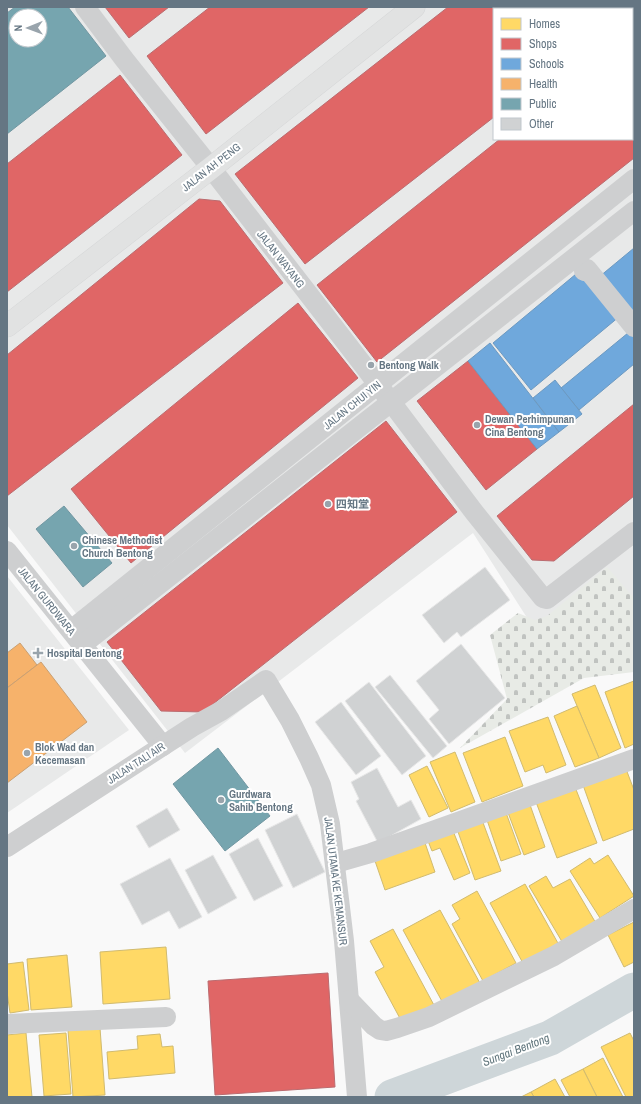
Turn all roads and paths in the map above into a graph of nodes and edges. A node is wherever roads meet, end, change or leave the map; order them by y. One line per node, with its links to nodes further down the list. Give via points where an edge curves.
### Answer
1 (85, 7): 3 (street, JALAN WAYANG)
2 (414, 7): 3 (main road, JALAN AH PENG)
3 (211, 168): 7 (main road, JALAN AH PENG); 9 (street, JALAN WAYANG)
4 (634, 179): 9 (street, JALAN CHUI YIN)
5 (634, 211): 10 (street, JALAN CHUI YIN)
6 (584, 271): 8 (street, via 587,269)
7 (7, 326)
8 (634, 327)
9 (378, 384): 10 (street, JALAN WAYANG); 13 (street, JALAN CHUI YIN)
10 (391, 402): 11 (street, JALAN WAYANG, via 474,512 545,600); 13 (street, JALAN CHUI YIN)
11 (634, 532)
12 (7, 551): 13 (street, JALAN GURDWARA)
13 (76, 638): 15 (street, JALAN GURDWARA)
14 (266, 680): 15 (street, JALAN TALI AIR); 18 (street, JALAN UTAMA KE KEMANSUR, via 290,720 321,786)
15 (163, 746): 17 (street, JALAN TALI AIR)
16 (634, 759): 18 (street)
17 (7, 847)
18 (336, 864): 20 (street, JALAN UTAMA KE KEMANSUR)
19 (634, 909): 20 (street, via 554,956 428,1017 397,1028 380,1030)
20 (349, 1000): 23 (street, JALAN UTAMA KE KEMANSUR)
21 (166, 1017): 22 (street)
22 (7, 1024)
23 (357, 1097)

